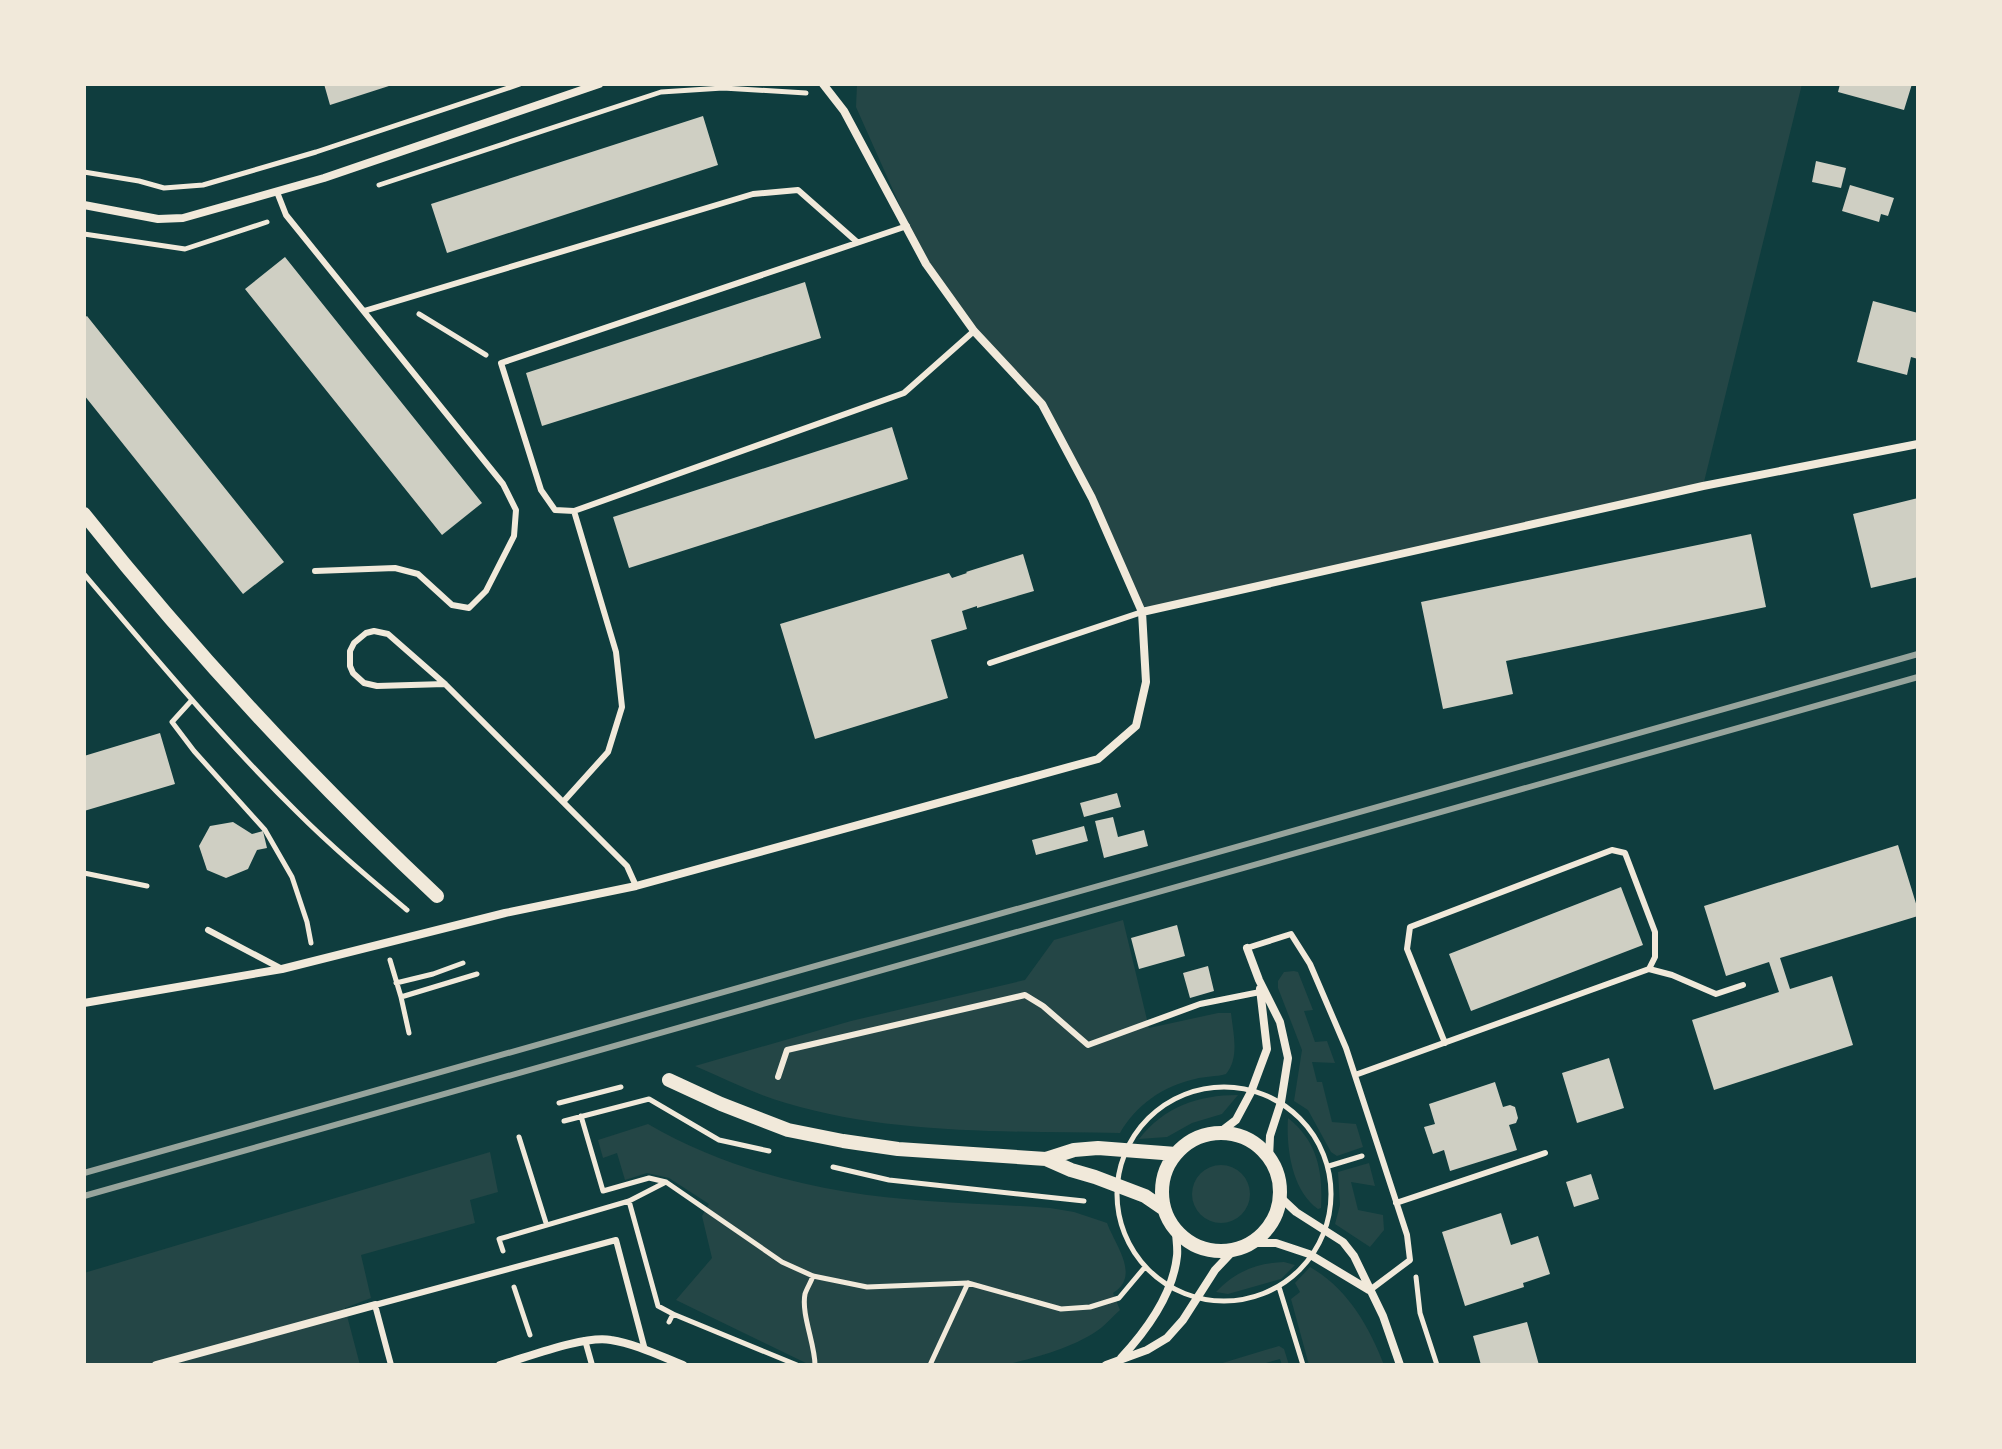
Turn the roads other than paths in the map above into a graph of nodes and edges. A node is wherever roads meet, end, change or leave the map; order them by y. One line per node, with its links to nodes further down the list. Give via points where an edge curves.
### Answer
1 (599, 84): 3 (street)
2 (823, 84): 5 (street, via 844,111)
3 (277, 192): 4 (street, via 183,218 158,219); 7 (lane, via 286,215)
4 (84, 205)
5 (907, 226): 6 (lane); 8 (street, via 926,264)
6 (857, 242): 7 (lane, via 798,190 753,194); 10 (lane, via 501,363 541,490 555,510)
7 (364, 311): 12 (lane, via 503,484 516,510 514,536 486,591 469,608 452,605 418,574 395,568)
8 (974, 331): 10 (lane, via 904,393); 13 (street, via 1042,404 1092,498)
9 (1918, 444): 13 (street, via 1703,486)
10 (574, 511): 16 (lane, via 616,652 622,707 608,752)
11 (84, 514): 18 (street, via 224,680)
12 (315, 571)
13 (1142, 612): 14 (lane); 17 (street, via 1146,682 1136,726 1098,759)
14 (990, 663)
15 (445, 684): 15 (lane, via 388,634 366,633 350,651 350,666 364,683); 16 (lane)
16 (563, 802): 17 (lane, via 627,866)
17 (636, 886): 21 (street)
18 (437, 896)
19 (208, 930): 21 (lane)
20 (1247, 948): 23 (street); 28 (lane, via 1291,934 1310,964)
21 (282, 969): 26 (street)
22 (1649, 969): 24 (lane, via 1716,994); 27 (lane); 27 (lane, via 1655,957 1655,932 1625,853 1612,850 1410,927 1407,949)
23 (1259, 980): 25 (street); 34 (street, via 1280,1022 1288,1058)
24 (1743, 985)
25 (1260, 992): 29 (lane, via 1200,1004 1088,1045 1025,995 787,1050); 31 (street, via 1267,1049 1236,1120)
26 (84, 1003)
27 (1445, 1043): 28 (lane)
28 (1355, 1075): 37 (lane)
29 (778, 1077)
30 (669, 1080): 35 (street, via 788,1130 898,1149)
31 (1219, 1133): 33 (street, via 1195,1139); 34 (street, via 1247,1139)
32 (1545, 1153): 37 (lane)
33 (1176, 1154): 35 (street, via 1098,1148); 38 (street, via 1163,1180)
34 (1269, 1158): 36 (street)
35 (1046, 1159): 38 (street, via 1145,1196)
36 (1280, 1197): 40 (street, via 1271,1224); 42 (street, via 1343,1242)
37 (1396, 1203): 42 (lane, via 1410,1260)
38 (1164, 1209): 39 (street)
39 (1176, 1230): 41 (street, via 1201,1248); 46 (street, via 1178,1255 1170,1285)
40 (1251, 1243): 41 (street); 42 (street, via 1276,1243 1309,1254)
41 (1233, 1251): 46 (street, via 1167,1338)
42 (1370, 1290): 53 (street)
43 (375, 1305): 45 (lane, via 616,1240); 47 (street); 48 (lane)
44 (585, 1340): 45 (street, via 610,1339); 49 (street); 50 (lane)
45 (645, 1350): 51 (street)
46 (1121, 1359): 52 (street)
47 (156, 1365)
48 (391, 1365)
49 (500, 1365)
50 (592, 1365)
51 (683, 1365)
52 (1106, 1365)
53 (1400, 1365)

